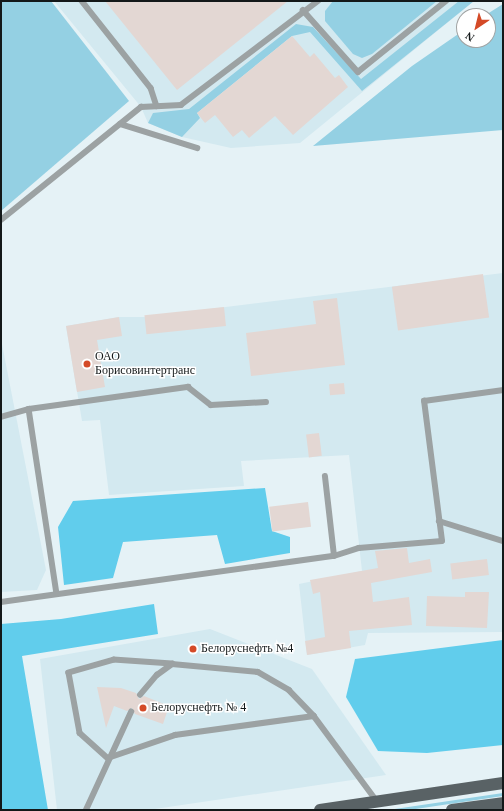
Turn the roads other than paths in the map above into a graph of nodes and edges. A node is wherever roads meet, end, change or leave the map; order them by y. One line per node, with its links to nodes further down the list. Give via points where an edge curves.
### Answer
1 (82, 1): 5 (lane, via 151,88)
2 (318, 1): 4 (lane)
3 (446, 1): 4 (lane, via 358,72)
4 (303, 10): 5 (lane, via 181,105)
5 (156, 106): 6 (lane, via 140,107)
6 (120, 124): 7 (lane); 8 (lane)
7 (197, 148)
8 (1, 220)
9 (503, 390): 14 (lane, via 424,400)
10 (266, 402): 11 (lane, via 211,405 188,387)
11 (29, 410): 12 (lane); 17 (lane)
12 (1, 417)
13 (325, 477): 16 (lane)
14 (440, 521): 15 (lane); 16 (lane, via 442,541 359,548)
15 (503, 541)
16 (334, 556): 17 (lane)
17 (57, 594): 18 (lane)
18 (1, 602)
19 (172, 664): 20 (lane, via 156,675); 22 (lane, via 258,672 289,690); 23 (lane, via 114,660 70,673 80,733)
20 (140, 695)
21 (131, 712): 23 (lane)
22 (314, 716): 23 (lane, via 175,735); 25 (lane)
23 (108, 758): 27 (lane)
24 (503, 783): 25 (main road)
25 (377, 802): 28 (main road)
26 (503, 804): 29 (main road)
27 (86, 810)
28 (320, 810)
29 (452, 810)

